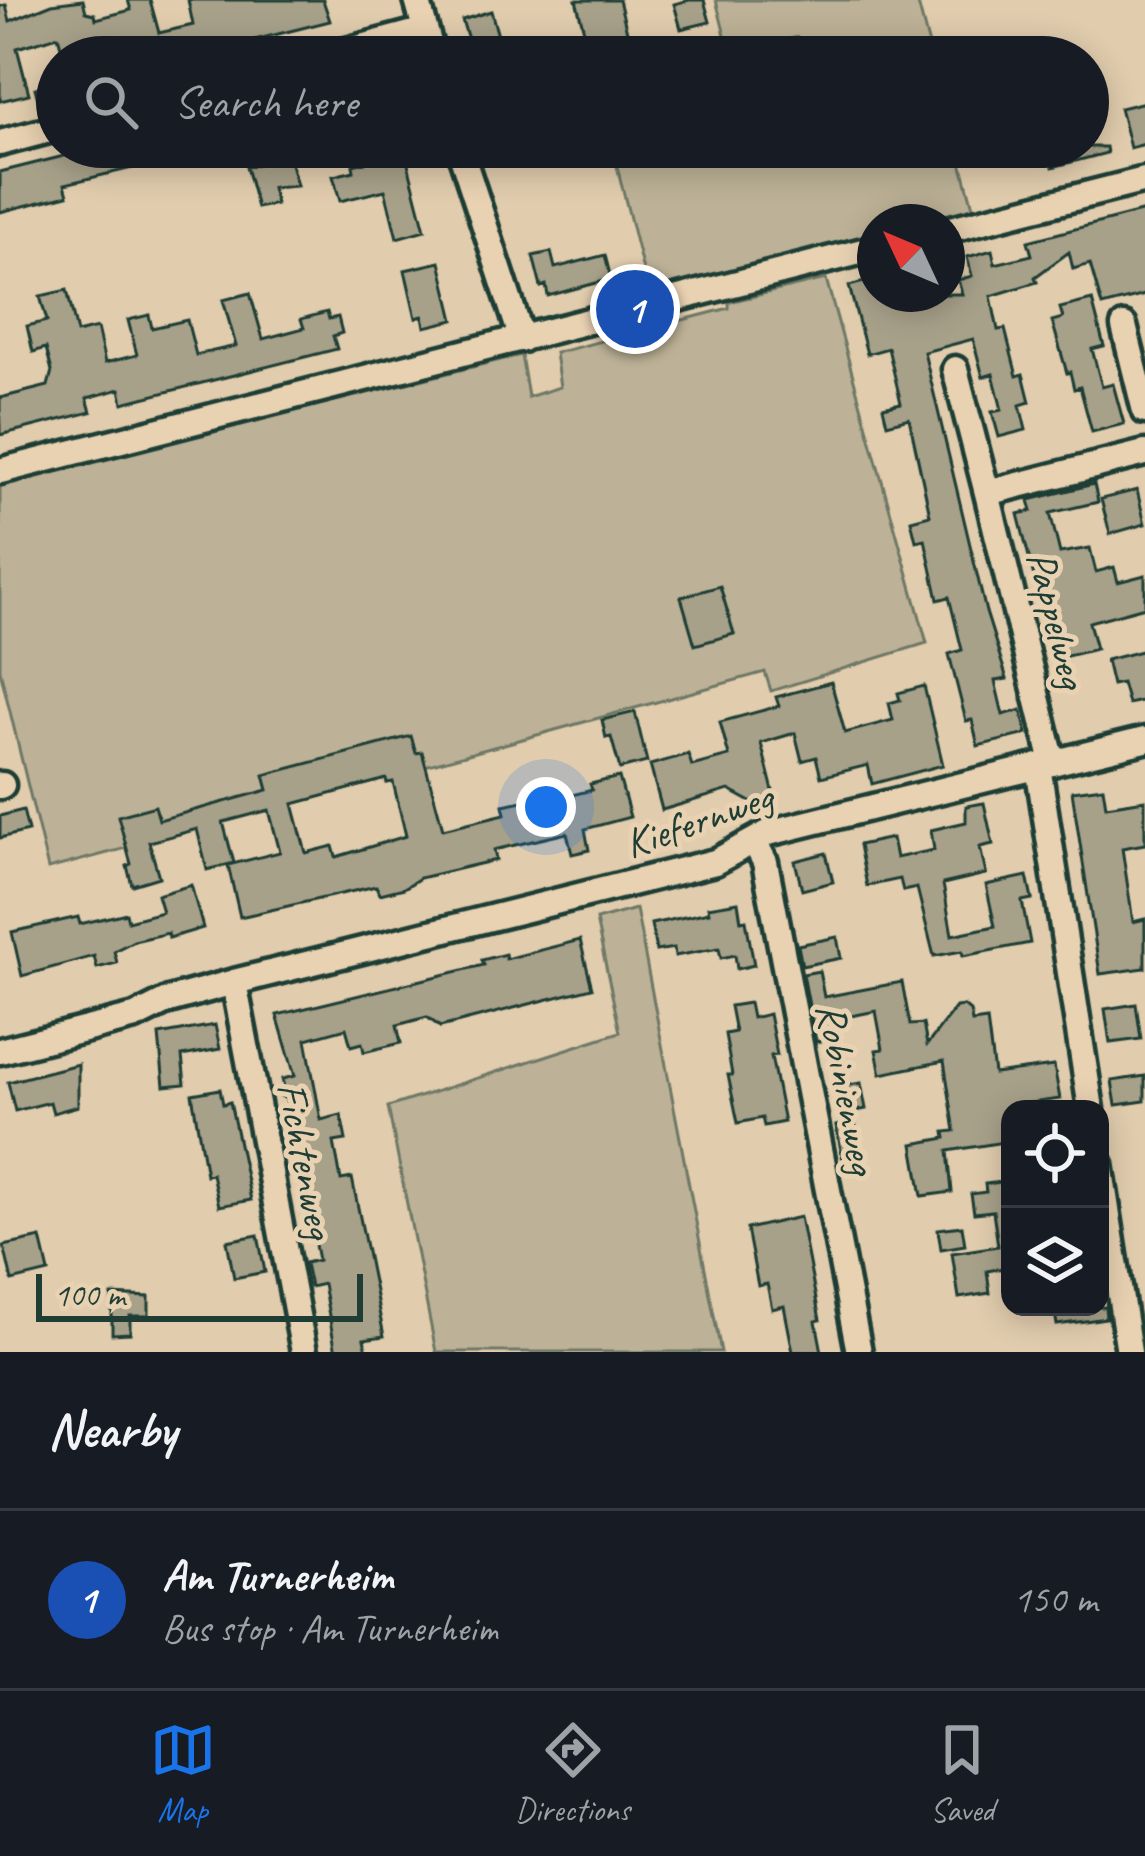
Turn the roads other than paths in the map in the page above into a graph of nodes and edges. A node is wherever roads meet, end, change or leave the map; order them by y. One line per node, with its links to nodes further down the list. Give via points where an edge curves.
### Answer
1 (417, 0): 2 (street)
2 (425, 31): 3 (street); 4 (street)
3 (406, 36)
4 (427, 36)
5 (36, 134): 6 (street)
6 (0, 143)
7 (466, 168): 12 (street)
8 (1145, 180): 9 (street)
9 (965, 225)
10 (857, 253): 12 (street)
11 (1124, 326): 14 (street)
12 (522, 339): 16 (street)
13 (955, 369): 17 (street, Pappelweg)
14 (1145, 411)
15 (1145, 453): 17 (street)
16 (0, 471)
17 (987, 493): 19 (street, Pappelweg)
18 (1145, 740): 19 (street, Kiefernweg)
19 (1046, 765): 20 (street, Kiefernweg); 23 (street, Pappelweg)
20 (754, 841): 21 (street, Kiefernweg, via 715,862); 26 (street, Robinienweg, via 765,862)
21 (233, 982): 22 (street, Kiefernweg); 25 (street, Fichtenweg)
22 (0, 1051)
23 (1090, 1100)
24 (1107, 1208): 27 (street)
25 (304, 1352)
26 (859, 1352)
27 (1129, 1352)

